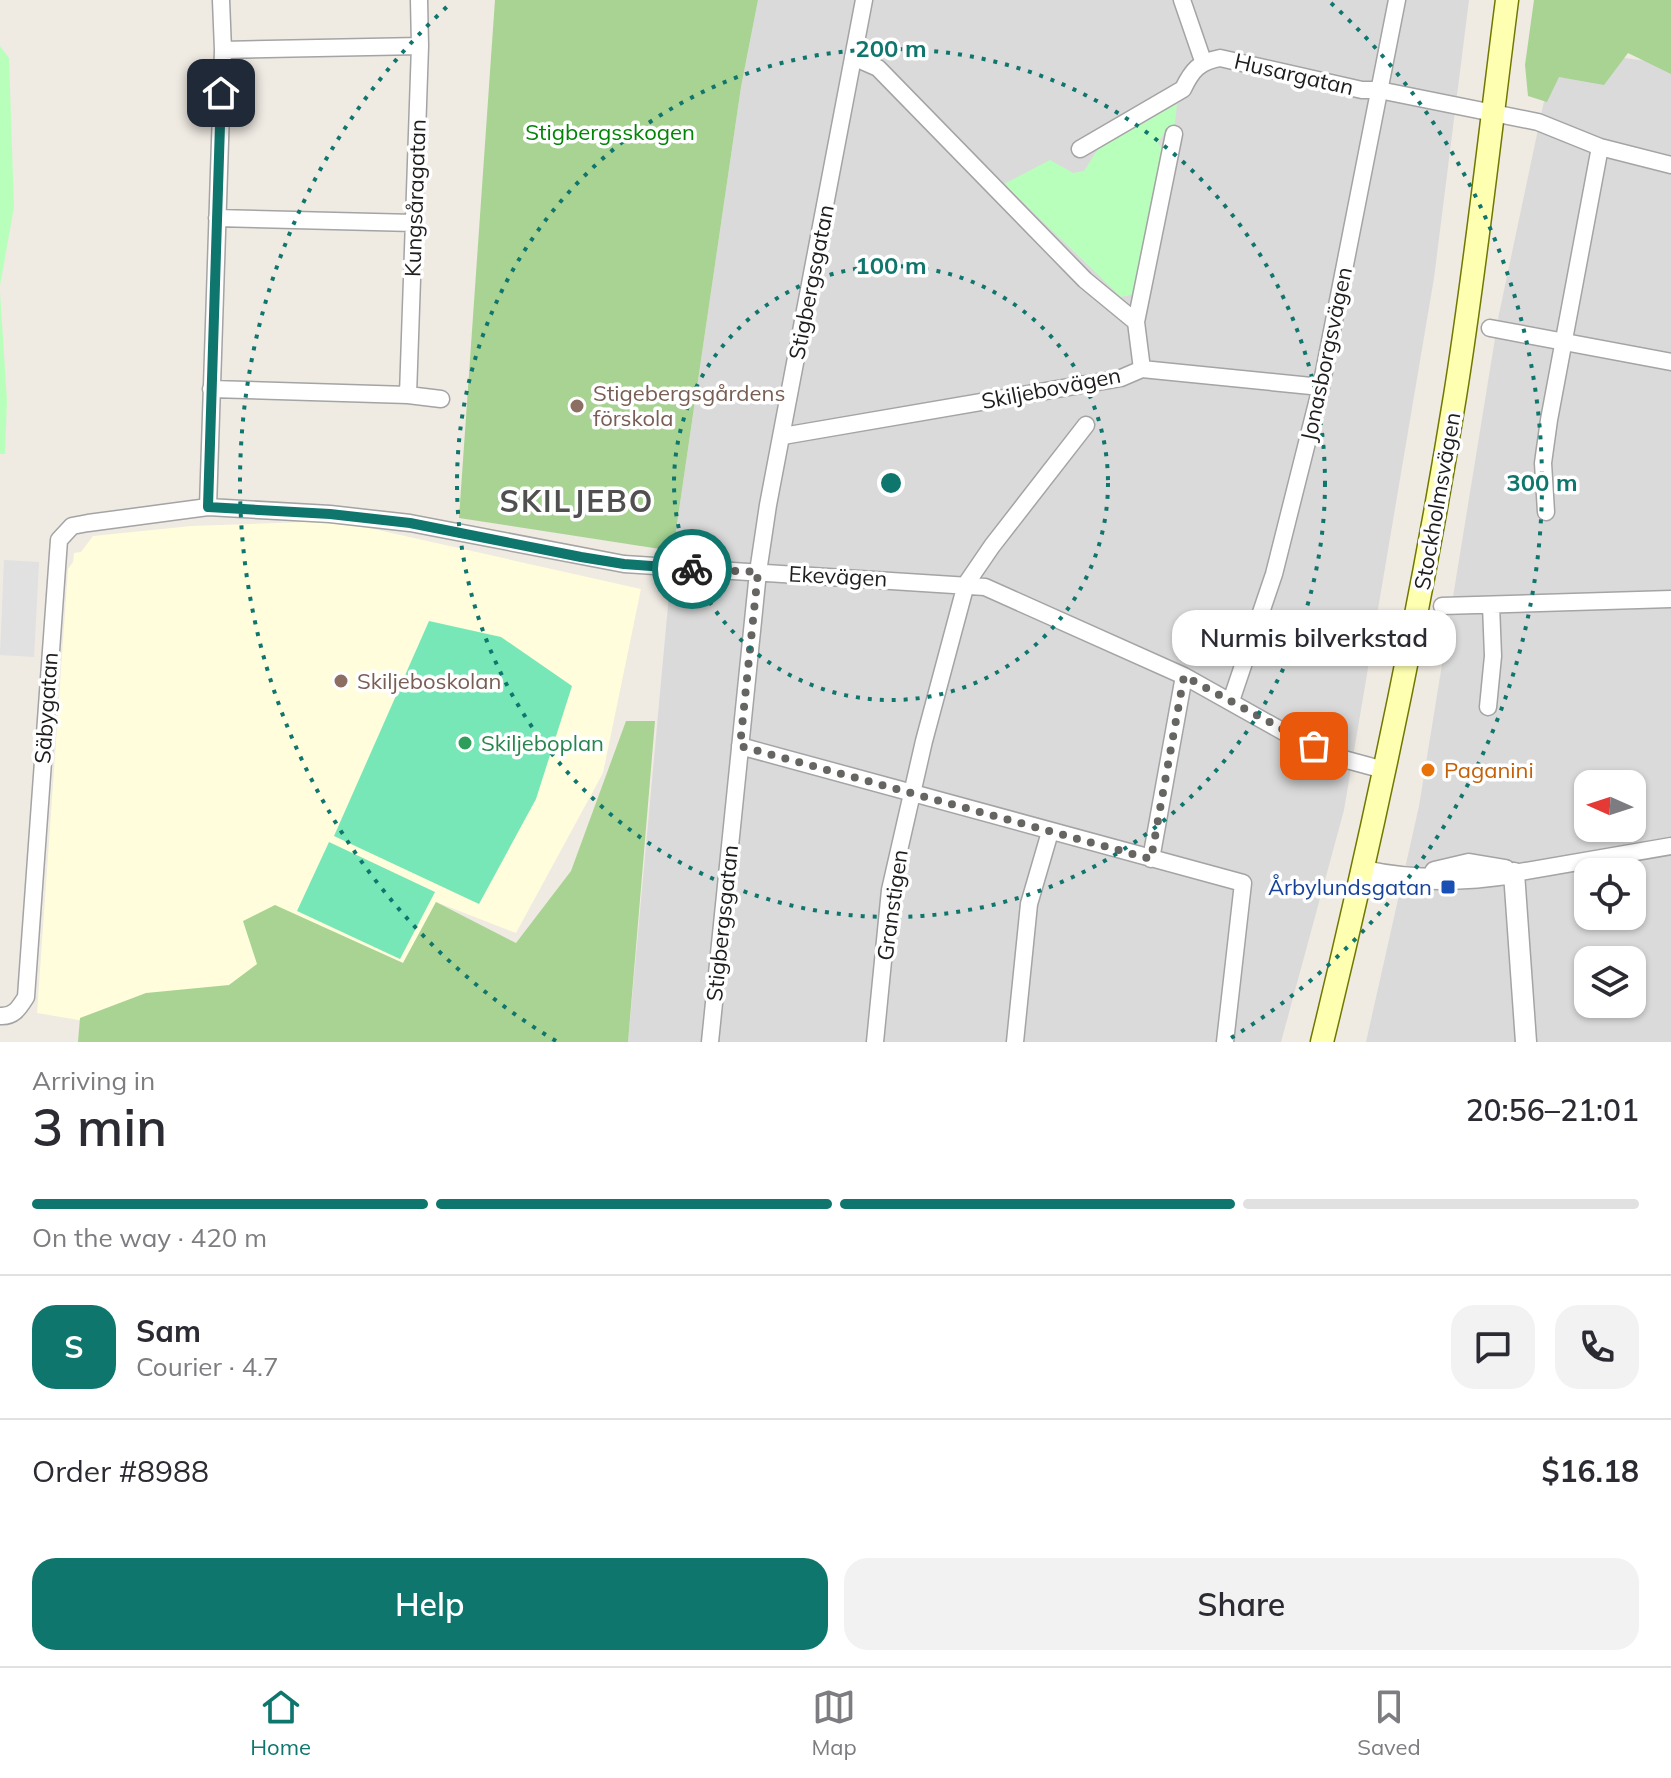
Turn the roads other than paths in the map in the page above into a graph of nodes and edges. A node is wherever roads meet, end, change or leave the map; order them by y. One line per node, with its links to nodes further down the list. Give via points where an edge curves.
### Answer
1 (221, 0): 8 (street)
2 (419, 0): 7 (street, Kungsåragatan)
3 (864, 0): 9 (street, Stigbergsgatan)
4 (1182, 0): 10 (street)
5 (1397, 0): 11 (street, Jonasborgsvägen)
6 (1507, 0): 12 (main road, Stockholmsvägen)
7 (420, 46): 8 (street); 18 (street, Kungsåragatan)
8 (223, 50): 17 (street)
9 (853, 57): 19 (street, via 878,68 1085,280); 29 (street, Stigbergsgatan)
10 (1203, 61): 11 (street, Husargatan, via 1220,58); 15 (street, Husargatan, via 1183,89)
11 (1379, 90): 12 (street, Husargatan); 24 (street, Jonasborgsvägen)
12 (1491, 111): 14 (street, Husargatan, via 1538,122); 41 (main road, Stockholmsvägen, via 1455,396)
13 (1174, 134): 19 (street)
14 (1600, 147): 16 (street, Husargatan); 21 (street)
15 (1080, 149)
16 (1671, 165)
17 (217, 218): 18 (street); 25 (street)
18 (414, 223): 26 (street, Kungsåragatan)
19 (1136, 322): 23 (street)
20 (1490, 328): 21 (street)
21 (1562, 342): 22 (street); 31 (street, via 1543,463)
22 (1671, 362)
23 (1142, 369): 24 (street, Skiljebovägen); 29 (street, Skiljebovägen, via 1121,378)
24 (1321, 387): 38 (street, Jonasborgsvägen, via 1274,574)
25 (211, 389): 26 (street); 30 (street)
26 (408, 395): 27 (street)
27 (441, 399)
28 (1086, 425): 33 (street)
29 (783, 436): 32 (street, Stigbergsgatan)
30 (208, 507): 32 (street, Ekevägen, via 410,523 624,564); 48 (street, Säbygatan, via 72,526 59,540 26,997 17,1011)
31 (1546, 512)
32 (758, 572): 33 (street, Ekevägen); 40 (street, Stigbergsgatan)
33 (966, 584): 37 (street, Ekevägen, via 985,587); 42 (street, Granstigen)
34 (1671, 599): 35 (street)
35 (1491, 605): 36 (street); 39 (street)
36 (1442, 606)
37 (1184, 676): 38 (street, Ekevägen); 45 (street)
38 (1231, 701): 41 (street, Ekevägen, via 1336,757)
39 (1488, 707)
40 (740, 746): 42 (street); 49 (street, Stigbergsgatan)
41 (1384, 770): 46 (main road, Stockholmsvägen)
42 (914, 793): 43 (street); 50 (street, Granstigen, via 890,890)
43 (1050, 832): 45 (street); 51 (street, via 1029,904)
44 (1671, 846): 47 (street)
45 (1151, 859): 52 (street, via 1243,883)
46 (1364, 871): 47 (street, via 1407,879 1469,880); 53 (main road, Stockholmsvägen)
47 (1514, 873): 54 (street)
48 (0, 1016)
49 (710, 1042)
50 (875, 1042)
51 (1015, 1042)
52 (1225, 1042)
53 (1322, 1042)
54 (1526, 1042)

